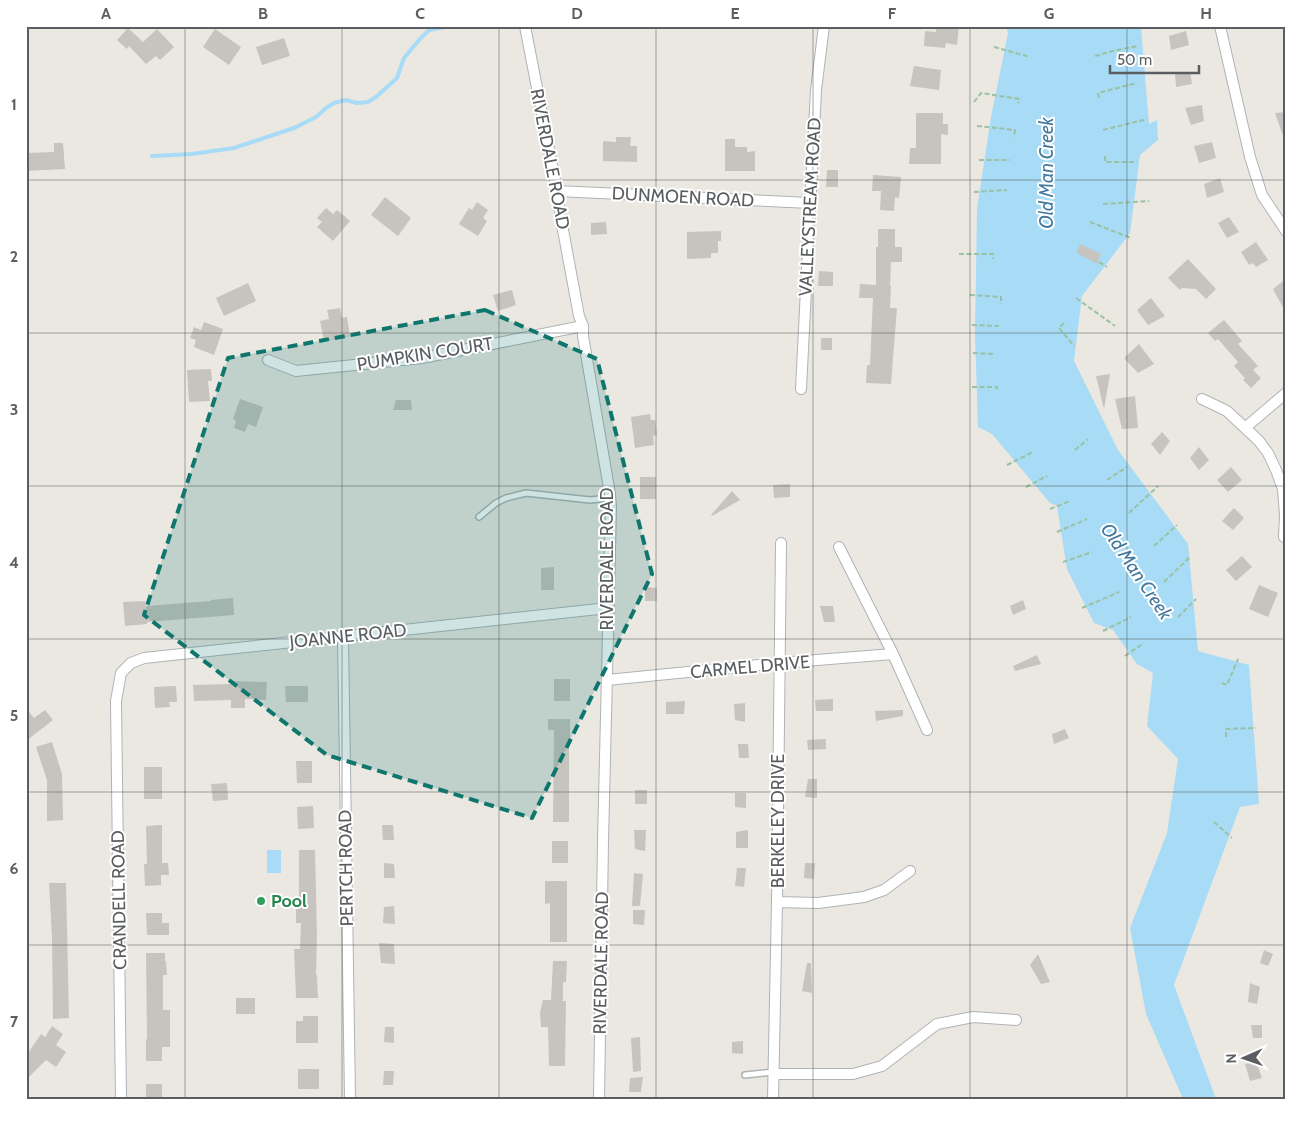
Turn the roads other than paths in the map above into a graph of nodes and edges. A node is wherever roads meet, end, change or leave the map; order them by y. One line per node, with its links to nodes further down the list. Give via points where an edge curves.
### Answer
1 (524, 26): 4 (street, RIVERDALE ROAD)
2 (824, 26): 5 (street, VALLEYSTREAM ROAD, via 816,90)
3 (1220, 26): 6 (street, via 1262,195)
4 (557, 191): 5 (street, DUNMOEN ROAD); 7 (street, RIVERDALE ROAD)
5 (810, 203): 9 (street, VALLEYSTREAM ROAD)
6 (1285, 230)
7 (583, 326): 8 (street, PUMPKIN COURT, via 413,358 296,371); 13 (street, RIVERDALE ROAD)
8 (268, 360)
9 (801, 389)
10 (1286, 393): 12 (street)
11 (1202, 398): 12 (street, via 1227,411)
12 (1246, 427): 15 (street, via 1268,454 1283,489)
13 (610, 498): 14 (lane, via 590,500 526,493 496,503); 18 (street, RIVERDALE ROAD)
14 (479, 517)
15 (1284, 537)
16 (781, 543): 21 (street, BERKELEY DRIVE)
17 (839, 547): 20 (street)
18 (608, 608): 19 (street, JOANNE ROAD); 22 (street, RIVERDALE ROAD)
19 (343, 637): 23 (street, JOANNE ROAD, via 144,658 131,663 121,673); 31 (street, PERTCH ROAD)
20 (893, 654): 21 (street, CARMEL DRIVE); 24 (street)
21 (779, 663): 22 (street, CARMEL DRIVE); 26 (street, BERKELEY DRIVE)
22 (607, 680): 32 (street, RIVERDALE ROAD)
23 (116, 701): 30 (street, CRANDELL ROAD)
24 (927, 730)
25 (910, 870): 26 (street, via 884,890 864,897 818,903)
26 (777, 902): 28 (street, BERKELEY DRIVE)
27 (1016, 1020): 28 (street, via 973,1017 936,1024 882,1066 853,1074)
28 (774, 1073): 29 (lane); 33 (street, BERKELEY DRIVE)
29 (745, 1074)
30 (121, 1099)
31 (350, 1099)
32 (599, 1099)
33 (774, 1099)

